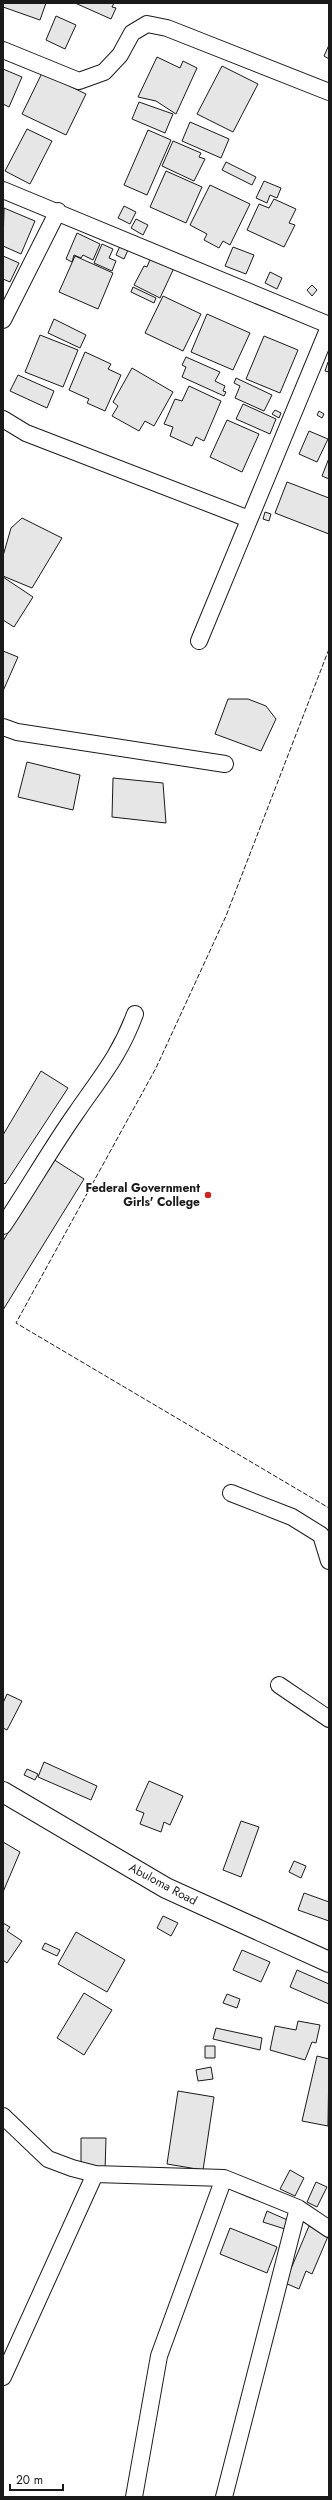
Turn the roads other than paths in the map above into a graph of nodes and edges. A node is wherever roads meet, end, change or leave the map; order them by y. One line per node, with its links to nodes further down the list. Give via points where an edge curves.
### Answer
1 (3, 50): 2 (street, via 79,81 104,72 120,55 132,33 147,24 167,28)
2 (329, 92)
3 (3, 190): 4 (street)
4 (58, 211): 5 (street); 6 (street)
5 (3, 320)
6 (329, 326): 8 (street)
7 (3, 419): 8 (street, via 26,433)
8 (249, 518): 9 (street)
9 (199, 641)
10 (3, 727): 11 (street, via 17,732)
11 (225, 764)
12 (135, 1014): 13 (street, via 125,1042 111,1065 76,1113)
13 (3, 1226)
14 (231, 1493): 15 (street, via 292,1517 322,1535)
15 (329, 1561)
16 (279, 1685): 17 (street)
17 (329, 1719)
18 (3, 1792): 19 (street, Abuloma Road, via 166,1888)
19 (329, 1962)
20 (3, 2116): 21 (street, via 48,2159)
21 (94, 2174): 22 (street); 25 (street)
22 (224, 2178): 23 (street); 26 (street, via 159,2356)
23 (298, 2208): 24 (street); 27 (street)
24 (329, 2229)
25 (3, 2377)
26 (134, 2497)
27 (224, 2497)

